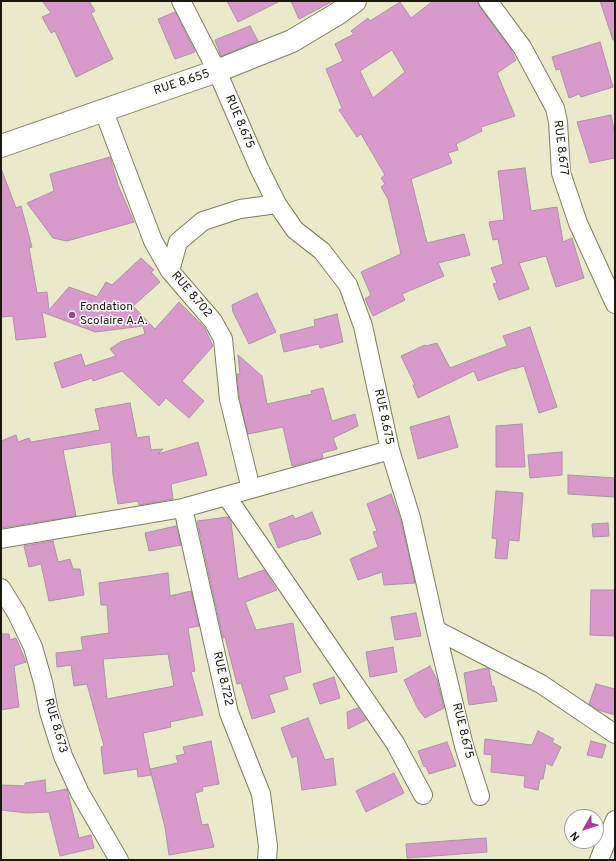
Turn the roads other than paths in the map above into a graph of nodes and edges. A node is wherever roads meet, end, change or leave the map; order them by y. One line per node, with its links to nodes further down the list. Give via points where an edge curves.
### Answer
1 (181, 1): 4 (street, RUE 8.675)
2 (355, 1): 4 (street, RUE 8.655, via 292,41)
3 (488, 1): 9 (street, RUE 8.677, via 522,47 555,108 562,173 578,223)
4 (217, 71): 5 (street, RUE 8.655); 7 (street, RUE 8.675)
5 (103, 110): 6 (street, RUE 8.655); 8 (street, RUE 8.702, via 153,242)
6 (1, 146)
7 (277, 204): 8 (street, via 240,209 203,221 178,242); 10 (street, RUE 8.675, via 295,230 322,251 348,285 363,326)
8 (170, 271): 11 (street, RUE 8.702, via 213,321 223,339 229,399)
9 (615, 304)
10 (390, 450): 11 (street); 16 (street, RUE 8.675, via 412,518)
11 (251, 489): 12 (street)
12 (227, 497): 13 (street); 18 (street, via 395,743)
13 (183, 508): 14 (street); 21 (street, RUE 8.722, via 229,713 261,794)
14 (1, 539)
15 (1, 588): 22 (street, RUE 8.673, via 33,647 48,712 63,756 80,793)
16 (436, 630): 17 (street, via 541,684); 19 (street, RUE 8.675, via 464,746)
17 (615, 734)
18 (423, 795)
19 (480, 796)
20 (615, 820): 23 (street)
21 (268, 853)
22 (119, 860)
23 (599, 860)

